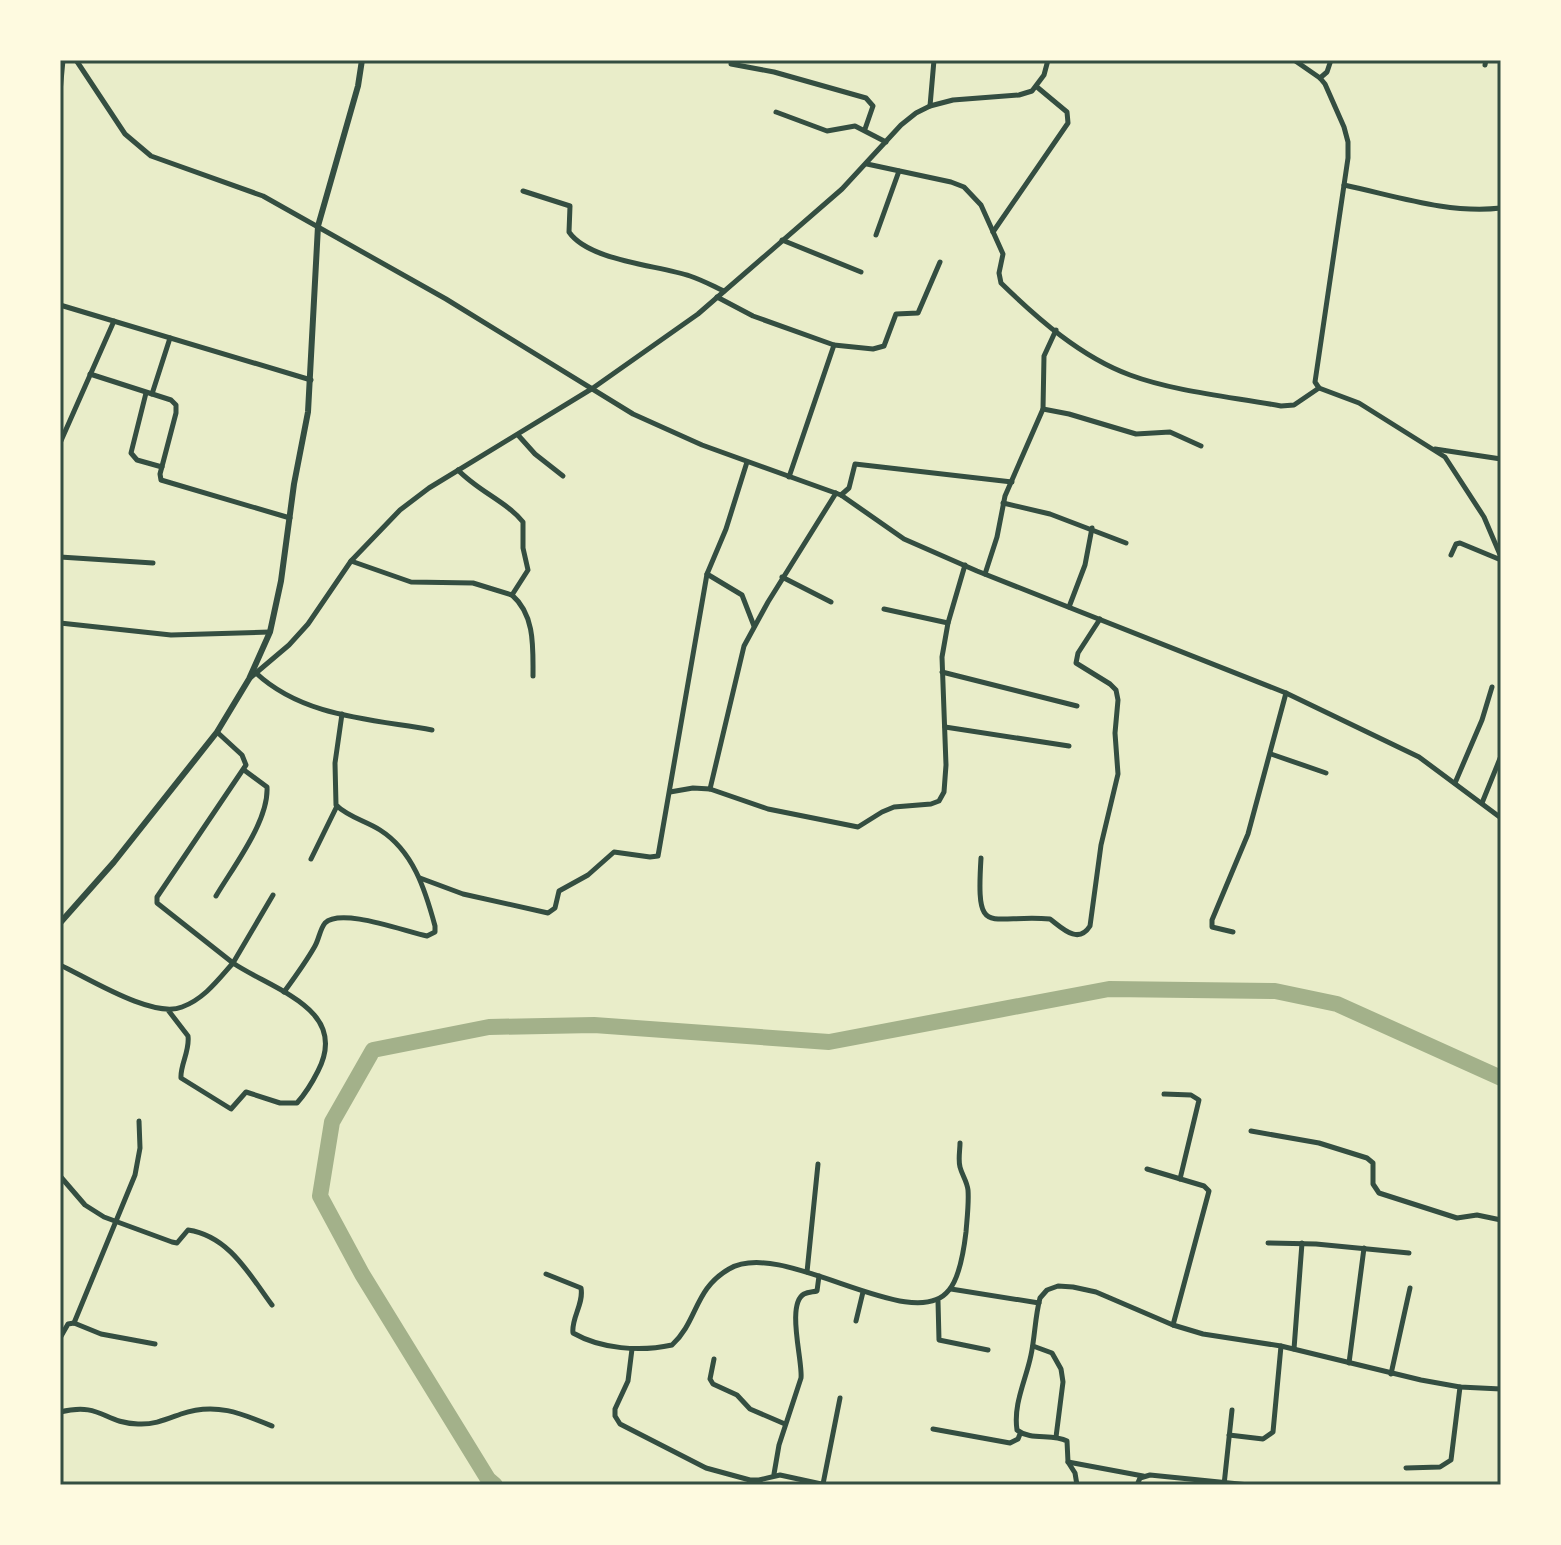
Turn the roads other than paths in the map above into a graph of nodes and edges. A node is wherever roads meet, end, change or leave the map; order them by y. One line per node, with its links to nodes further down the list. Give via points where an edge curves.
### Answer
1 (63, 60): 11 (street)
2 (76, 60): 21 (street, via 125,134 151,156 263,196)
3 (362, 60): 21 (street)
4 (934, 60): 12 (street)
5 (1048, 60): 10 (street)
6 (1294, 60): 9 (street)
7 (1331, 60): 9 (street)
8 (731, 64): 14 (street, via 866,98 873,106)
9 (1320, 78): 18 (street, via 1348,142)
10 (1037, 87): 12 (street, via 1019,95); 22 (street, via 1067,112 1068,123)
11 (60, 92)
12 (930, 106): 15 (street)
13 (776, 112): 14 (street, via 827,131 848,125)
14 (865, 129): 15 (street)
15 (886, 142): 16 (street)
16 (867, 164): 17 (street); 24 (street)
17 (899, 171): 22 (street, via 964,187 981,205); 23 (street)
18 (1344, 185): 20 (street, via 1446,208); 37 (street, via 1315,365)
19 (523, 191): 27 (street, via 570,206 569,232 581,245 691,276)
20 (1501, 208)
21 (318, 226): 35 (street); 36 (street)
22 (993, 232): 31 (street, via 1003,254 1001,283)
23 (876, 235)
24 (781, 240): 26 (street); 27 (street)
25 (940, 262): 33 (street, via 918,313 896,314 884,346)
26 (861, 272)
27 (724, 291): 28 (street)
28 (717, 297): 33 (street); 36 (street)
29 (60, 305): 30 (street)
30 (114, 321): 32 (street); 34 (street)
31 (1056, 330): 37 (street, via 1116,369 1154,382 1288,406); 39 (street, via 1044,356)
32 (170, 338): 35 (street); 38 (street)
33 (834, 345): 49 (street)
34 (90, 374): 38 (street); 41 (street)
35 (311, 380): 53 (street)
36 (593, 388): 40 (street); 45 (street, via 663,429)
37 (1319, 388): 43 (street, via 1359,403)
38 (149, 394): 46 (street, via 176,405); 46 (street, via 131,453)
39 (1043, 409): 42 (street, via 1136,434 1170,432); 50 (street)
40 (518, 435): 47 (street); 48 (street)
41 (60, 443)
42 (1201, 446)
43 (1434, 449): 44 (street); 58 (street, via 1463,481)
44 (1501, 459)
45 (747, 462): 49 (street); 62 (street)
46 (162, 467): 53 (street, via 165,482)
47 (458, 470): 59 (street, via 400,510); 65 (street, via 523,522 528,570)
48 (563, 476)
49 (789, 477): 51 (street)
50 (1012, 482): 51 (street, via 858,464 849,488); 52 (street)
51 (839, 494): 61 (street, via 904,539); 64 (street)
52 (1003, 503): 54 (street); 63 (street)
53 (290, 518): 73 (street)
54 (1092, 528): 55 (street); 67 (street)
55 (1126, 543)
56 (1451, 555): 58 (street, via 1460,543)
57 (60, 557): 60 (street)
58 (1501, 559)
59 (351, 561): 65 (street, via 411,582 473,583); 75 (street, via 308,624)
60 (153, 563)
61 (965, 565): 63 (street); 71 (street)
62 (707, 574): 72 (street, via 742,595); 92 (street)
63 (985, 574): 67 (street)
64 (782, 577): 66 (street); 72 (street)
65 (512, 595): 76 (street, via 530,627)
66 (831, 602)
67 (1069, 607): 69 (street)
68 (884, 609): 71 (street)
69 (1100, 619): 79 (street); 96 (street, via 1076,663 1116,690 1118,774 1090,926 1080,934 1065,932 1050,919 1003,921 986,915 979,894)
70 (60, 623): 73 (street, via 171,635)
71 (948, 623): 74 (street)
72 (754, 626): 91 (street, via 741,655)
73 (270, 632): 77 (street)
74 (942, 672): 80 (street); 82 (street)
75 (256, 673): 77 (street); 81 (street, via 284,695)
76 (533, 676)
77 (249, 679): 84 (street)
78 (1492, 687): 90 (street)
79 (1286, 693): 86 (street); 90 (street, via 1419,757)
80 (1077, 706)
81 (342, 714): 83 (street); 94 (street, via 335,763)
82 (945, 727): 85 (street); 91 (street, via 946,780 939,801 894,807 858,827 768,809)
83 (432, 730)
84 (217, 732): 88 (street, via 245,760); 101 (street)
85 (1069, 746)
86 (1271, 754): 89 (street); 102 (street, via 1248,834 1212,920 1215,929)
87 (1501, 756): 93 (street)
88 (244, 770): 100 (street, via 267,787 266,803); 103 (street, via 157,901)
89 (1326, 773)
90 (1455, 783): 93 (street)
91 (710, 789): 92 (street)
92 (670, 792): 98 (street, via 658,856 614,852 559,891 551,913 463,894)
93 (1482, 803): 95 (street)
94 (337, 806): 97 (street); 98 (street, via 391,838)
95 (1501, 818)
96 (981, 858)
97 (311, 859)
98 (420, 878): 105 (street, via 435,926 432,935 366,919 332,920)
99 (273, 895): 103 (street)
100 (216, 896)
101 (60, 923)
102 (1233, 932)
103 (233, 963): 105 (street); 106 (street, via 204,994)
104 (60, 965): 106 (street)
105 (284, 992): 106 (street, via 316,1015 328,1045 312,1084 290,1105 246,1092 231,1109 181,1078 188,1036)
106 (168, 1010)
107 (1164, 1094): 114 (street, via 1199,1100)
108 (139, 1121): 116 (street, via 138,1164)
109 (1251, 1131): 115 (street, via 1367,1158 1373,1163 1373,1184 1379,1193 1457,1218)
110 (960, 1143): 125 (street, via 959,1164 968,1190 966,1231)
111 (818, 1164): 121 (street)
112 (1147, 1169): 114 (street)
113 (60, 1176): 116 (street, via 85,1205)
114 (1180, 1179): 132 (street, via 1204,1186 1209,1195)
115 (1501, 1220)
116 (116, 1222): 129 (street, via 172,1242 188,1230 221,1243); 131 (street)
117 (1268, 1243): 118 (street)
118 (1302, 1243): 119 (street); 138 (street)
119 (1364, 1248): 120 (street); 141 (street)
120 (1409, 1253)
121 (807, 1272): 123 (street); 137 (street, via 741,1263 707,1285 672,1345)
122 (546, 1274): 137 (street, via 581,1288 573,1333)
123 (819, 1276): 126 (street); 148 (street, via 817,1291 799,1300 794,1338 801,1378)
124 (1410, 1288): 142 (street)
125 (951, 1289): 127 (street); 128 (street)
126 (863, 1292): 127 (street); 130 (street)
127 (938, 1301): 139 (street, via 939,1340)
128 (1039, 1303): 132 (street, via 1047,1290 1073,1287); 135 (street)
129 (272, 1305)
130 (856, 1321)
131 (74, 1323): 133 (street); 134 (street)
132 (1173, 1325): 136 (street)
133 (60, 1338)
134 (155, 1344)
135 (1033, 1346): 151 (street, via 1020,1392); 153 (street, via 1052,1353 1063,1375)
136 (1281, 1346): 138 (street); 152 (street, via 1273,1432 1263,1439)
137 (632, 1349): 158 (street, via 628,1381 615,1409 617,1421 706,1468)
138 (1294, 1349): 141 (street)
139 (988, 1350)
140 (714, 1359): 148 (street, via 713,1384)
141 (1349, 1363): 142 (street)
142 (1391, 1374): 143 (street)
143 (1460, 1387): 144 (street); 155 (street, via 1451,1460 1440,1467)
144 (1501, 1389)
145 (840, 1398): 159 (street)
146 (1232, 1410): 152 (street)
147 (60, 1412): 149 (street, via 89,1408 117,1421 141,1424 221,1408)
148 (785, 1424): 156 (street)
149 (272, 1426)
150 (933, 1429): 151 (street, via 1010,1443)
151 (1020, 1434): 153 (street)
152 (1229, 1435): 160 (street)
153 (1056, 1437): 154 (street, via 1067,1441)
154 (1068, 1462): 157 (street); 161 (street)
155 (1406, 1468)
156 (774, 1474): 158 (street); 159 (street)
157 (1144, 1476): 160 (street); 162 (street)
158 (759, 1483)
159 (824, 1484)
160 (1224, 1484): 163 (street)
161 (1077, 1485)
162 (1137, 1485)
163 (1249, 1485)

